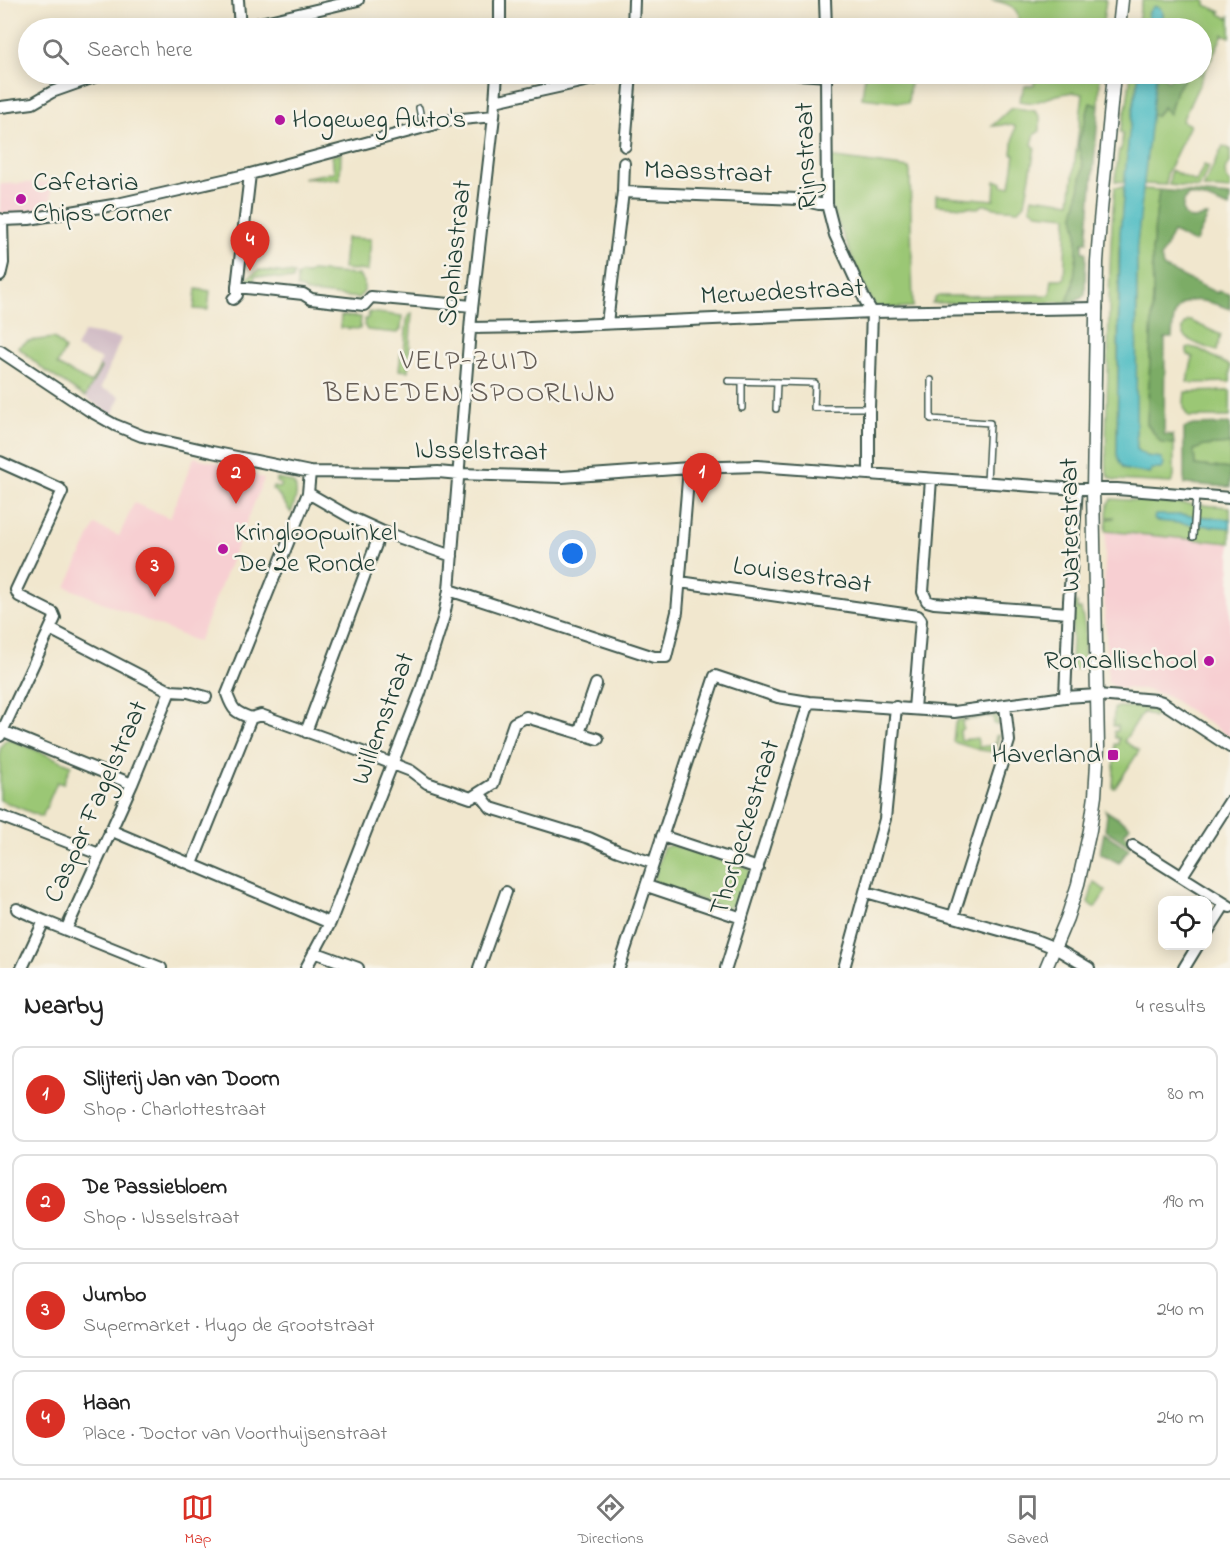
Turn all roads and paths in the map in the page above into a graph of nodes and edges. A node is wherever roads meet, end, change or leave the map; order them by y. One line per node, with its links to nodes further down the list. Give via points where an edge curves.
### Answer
1 (238, 0): 7 (street)
2 (358, 0): 8 (street)
3 (500, 0): 9 (street)
4 (634, 0): 10 (street)
5 (825, 0): 11 (street)
6 (1122, 0): 12 (street)
7 (239, 18)
8 (282, 18)
9 (500, 18)
10 (633, 18)
11 (826, 18)
12 (1120, 18)
13 (75, 84): 21 (street, via 33,102)
14 (496, 84): 20 (street, Sophiastraat)
15 (571, 84): 20 (street)
16 (630, 84): 26 (street)
17 (826, 84): 30 (street, Rijnstraat)
18 (1113, 84): 36 (street, Waterstraat, via 1100,221)
19 (0, 100): 21 (street)
20 (495, 101): 23 (street, Sophiastraat)
21 (1, 107): 24 (street)
22 (419, 108): 25 (lane)
23 (494, 116): 25 (street, via 451,120); 35 (street, Sophiastraat)
24 (0, 117)
25 (423, 128): 28 (street)
26 (625, 146)
27 (624, 163): 29 (street)
28 (250, 174): 31 (street, via 113,205); 33 (street)
29 (623, 192): 30 (street, Maasstraat, via 797,199); 38 (street)
30 (827, 204): 37 (street, Rijnstraat, via 835,235)
31 (1, 220): 32 (street)
32 (0, 276)
33 (237, 287): 34 (street); 35 (street, via 364,305 371,297)
34 (233, 299)
35 (472, 306): 39 (street, Sophiastraat)
36 (1097, 308): 37 (street, Merwedestraat); 56 (street, Waterstraat)
37 (872, 312): 38 (street, Merwedestraat); 46 (street, Rijnstraat)
38 (608, 323): 39 (street, Merwedestraat)
39 (470, 328): 52 (street, Sophiastraat)
40 (0, 351): 50 (street, IJsselstraat, via 90,411 142,436)
41 (931, 380): 54 (lane, via 931,419 990,423)
42 (728, 381): 43 (lane)
43 (742, 382): 44 (lane); 45 (lane)
44 (777, 382): 46 (lane, via 815,382 814,408); 47 (lane)
45 (742, 408)
46 (869, 408): 51 (street, Rijnstraat)
47 (777, 409)
48 (0, 462): 66 (street, via 62,492 16,590 19,596 53,613)
49 (689, 468): 51 (street, IJsselstraat, via 757,466); 52 (street, IJsselstraat, via 562,477); 63 (street)
50 (310, 471): 52 (street, IJsselstraat); 57 (street)
51 (869, 473): 53 (street, IJsselstraat)
52 (459, 474): 62 (street, Willemstraat)
53 (931, 479): 54 (street, IJsselstraat); 65 (street, via 923,592 927,601)
54 (987, 482): 55 (street, IJsselstraat)
55 (1077, 489): 56 (street, IJsselstraat); 65 (street, Waterstraat)
56 (1094, 489): 58 (street, IJsselstraat); 69 (street, Waterstraat)
57 (308, 493): 60 (street); 76 (street, via 227,694 235,712)
58 (1196, 495): 59 (street, IJsselstraat); 61 (lane)
59 (1230, 498)
60 (381, 531): 62 (street); 77 (street)
61 (1193, 535)
62 (452, 556): 64 (street, Willemstraat)
63 (680, 582): 64 (street, via 666,657 654,657); 75 (street, Louisestraat, via 918,616 921,620)
64 (449, 590): 82 (street, Willemstraat, via 420,693)
65 (1068, 613): 71 (street, Waterstraat)
66 (50, 629): 68 (street); 79 (street)
67 (596, 684): 78 (street)
68 (170, 691): 70 (street); 83 (street, Caspar Fagelstraat)
69 (1098, 695): 71 (street); 81 (street, via 1162,702); 106 (street, Waterstraat, via 1098,747 1090,830 1078,884)
70 (206, 697)
71 (1065, 697): 73 (street)
72 (809, 702): 74 (street); 88 (street, via 778,697 715,676); 93 (street, Thorbeckestraat)
73 (1005, 706): 75 (street, via 954,712); 100 (street, via 1009,741)
74 (896, 707): 75 (street); 97 (street, via 885,819)
75 (914, 709)
76 (251, 718): 77 (street, via 261,715); 92 (street)
77 (306, 732): 82 (street)
78 (579, 733): 80 (street); 84 (street, via 526,717 514,723 493,784)
79 (1, 734): 83 (street)
80 (598, 739)
81 (1230, 747)
82 (392, 764): 84 (street, via 427,783 471,798); 103 (street, Willemstraat)
83 (132, 784): 87 (street, Caspar Fagelstraat)
84 (479, 793): 91 (street, via 491,808 589,838)
85 (1230, 801): 94 (street)
86 (0, 816): 90 (street)
87 (110, 830): 90 (street, Caspar Fagelstraat); 92 (street)
88 (662, 836): 91 (street); 93 (street)
89 (1133, 846): 94 (street)
90 (99, 854): 105 (street, Caspar Fagelstraat)
91 (653, 863): 95 (street)
92 (192, 864): 103 (street)
93 (758, 868): 101 (street, Thorbeckestraat)
94 (1182, 876): 98 (street)
95 (646, 886): 101 (street); 114 (street)
96 (506, 892): 113 (street)
97 (866, 892): 100 (street); 116 (street)
98 (1228, 905): 104 (street)
99 (17, 909): 102 (street)
100 (953, 917): 106 (street)
101 (742, 918): 115 (street, Thorbeckestraat)
102 (44, 921): 105 (street); 109 (street)
103 (330, 922): 108 (street, Willemstraat)
104 (1212, 926)
105 (66, 930): 110 (street)
106 (1055, 948): 117 (street, Waterstraat); 118 (street)
107 (1195, 950): 119 (street)
108 (314, 952): 111 (street, Willemstraat); 112 (street)
109 (22, 968)
110 (161, 968)
111 (306, 968)
112 (357, 968)
113 (479, 968)
114 (619, 968)
115 (726, 968)
116 (844, 968)
117 (1046, 968)
118 (1089, 968)
119 (1184, 968)

